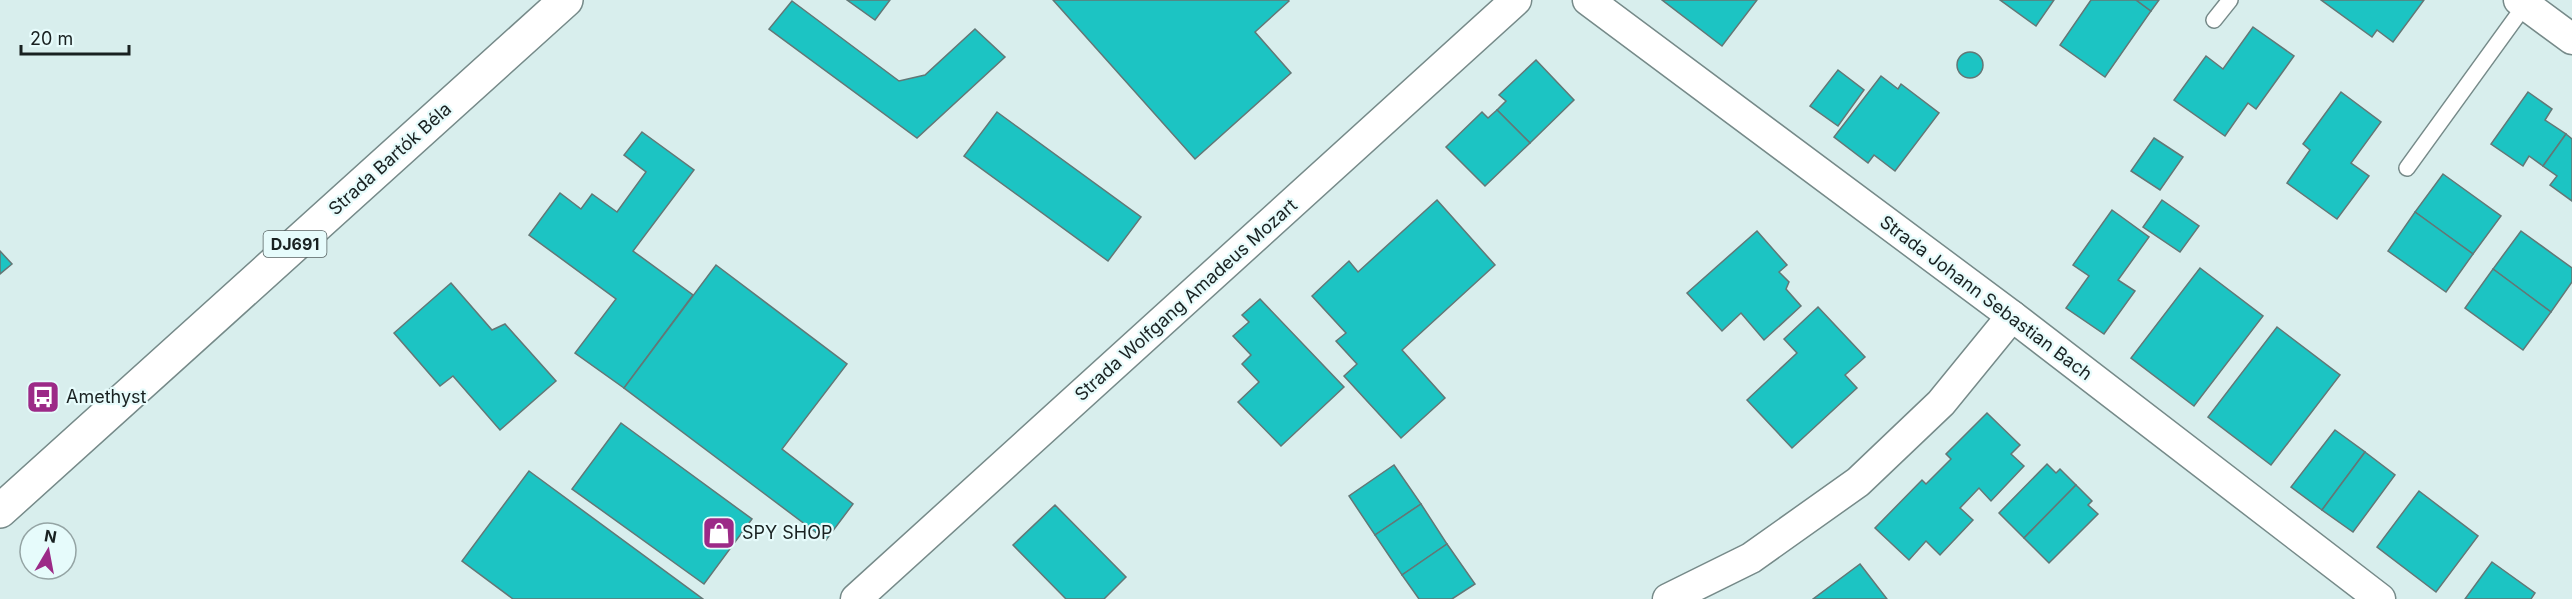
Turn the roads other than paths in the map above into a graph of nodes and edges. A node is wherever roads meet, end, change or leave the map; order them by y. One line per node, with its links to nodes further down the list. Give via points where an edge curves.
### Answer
1 (566, 0): 10 (main road, Strada Bartók Béla / DJ691)
2 (1516, 0): 11 (street, Strada Wolfgang Amadeus Mozart)
3 (1588, 0): 9 (street, Strada Johann Sebastian Bach)
4 (2230, 0): 6 (lane)
5 (2522, 2): 7 (street); 8 (lane)
6 (2214, 20)
7 (2572, 39)
8 (2407, 168)
9 (2012, 316): 12 (street, via 1941,403 1858,482 1751,558); 13 (street, Strada Johann Sebastian Bach)
10 (0, 511)
11 (856, 599)
12 (1668, 599)
13 (2380, 599)

